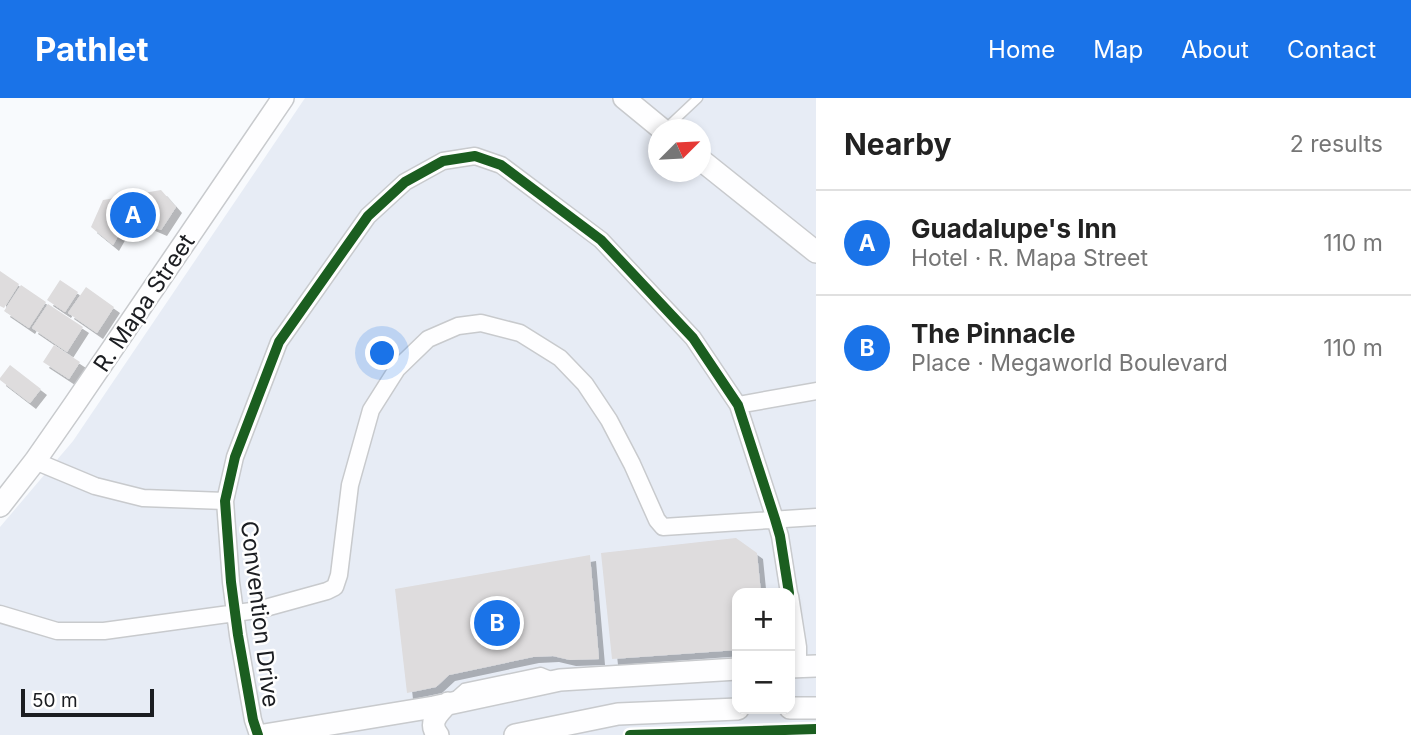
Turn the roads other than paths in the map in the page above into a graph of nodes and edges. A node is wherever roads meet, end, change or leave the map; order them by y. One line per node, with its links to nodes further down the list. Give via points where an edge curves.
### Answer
1 (624, 98): 4 (main road)
2 (698, 98): 5 (lane)
3 (281, 99): 10 (main road, R. Mapa Street)
4 (650, 119)
5 (675, 119)
6 (711, 168): 7 (main road)
7 (816, 252)
8 (816, 391): 9 (street)
9 (738, 405): 11 (street, Convention Drive, via 693,338 601,240 501,165 475,156 443,160 405,182 368,216 279,342 235,457); 14 (street, Convention Drive)
10 (35, 461): 11 (street, via 96,486 143,498); 12 (main road, R. Mapa Street)
11 (225, 501): 17 (street, Convention Drive)
12 (0, 506)
13 (816, 517): 14 (street)
14 (775, 519): 15 (street, Convention Drive); 17 (street, via 663,527 609,420 560,358 520,333 481,323 458,327 428,339 397,369 371,410 350,485 335,587)
15 (789, 588)
16 (0, 614): 17 (street, via 57,631 104,631)
17 (234, 614): 27 (street, Convention Drive)
18 (795, 628): 19 (street, Convention Drive)
19 (801, 666)
20 (732, 669): 21 (main road, via 560,680)
21 (448, 704): 28 (main road); 29 (main road, via 435,717)
22 (795, 708): 23 (main road)
23 (816, 708)
24 (732, 709): 30 (main road, via 618,714)
25 (816, 729): 26 (lane)
26 (771, 730): 31 (lane); 32 (lane)
27 (258, 735)
28 (264, 735)
29 (438, 735)
30 (515, 735)
31 (630, 735)
32 (762, 735)

